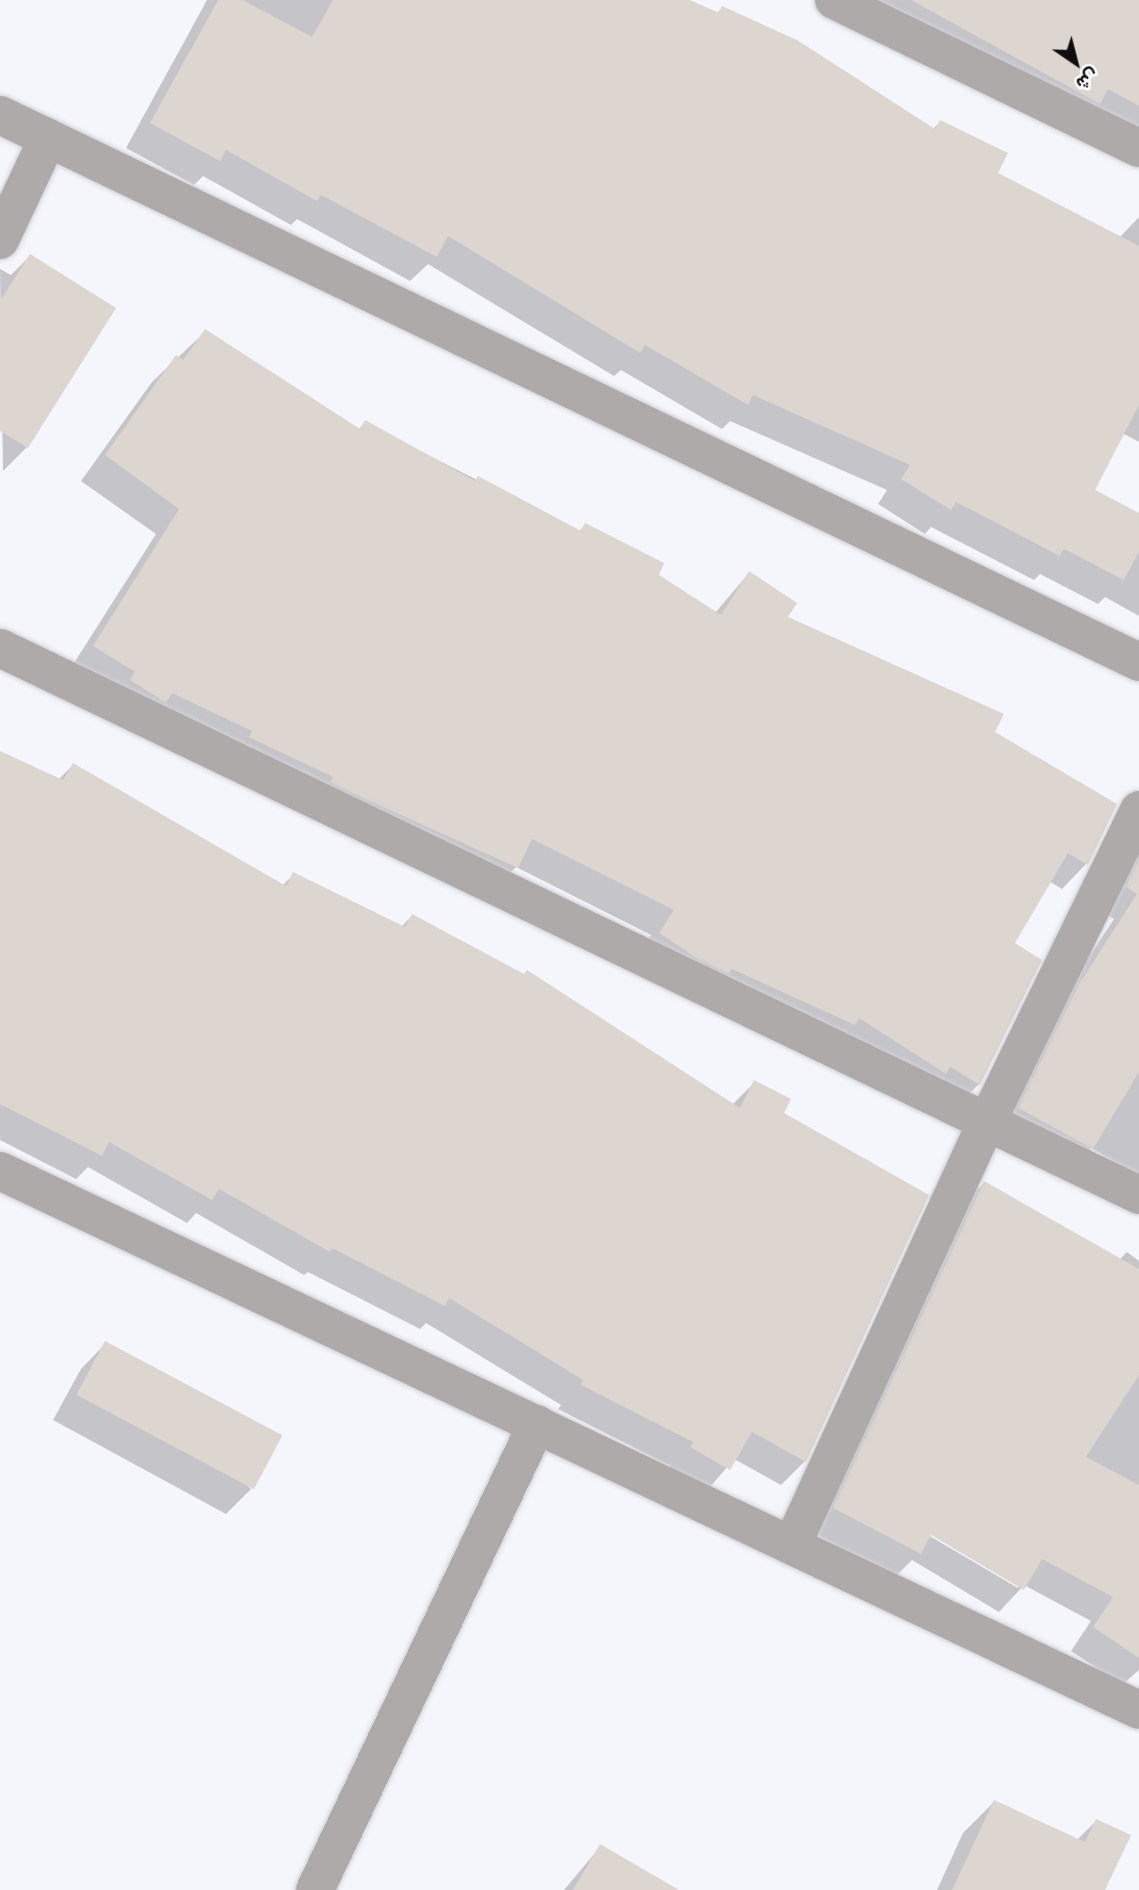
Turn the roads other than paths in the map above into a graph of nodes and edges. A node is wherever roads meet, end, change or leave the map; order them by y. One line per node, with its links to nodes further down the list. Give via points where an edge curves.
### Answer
1 (834, 0): 4 (street)
2 (0, 115): 3 (street)
3 (48, 138): 5 (street); 7 (street)
4 (1139, 148)
5 (0, 240)
6 (0, 648): 9 (street)
7 (1139, 662)
8 (1139, 810): 9 (street)
9 (987, 1122): 11 (street); 13 (street)
10 (0, 1171): 12 (street)
11 (1139, 1195)
12 (537, 1424): 13 (street); 15 (street)
13 (792, 1545): 14 (street)
14 (1139, 1710)
15 (315, 1890)

